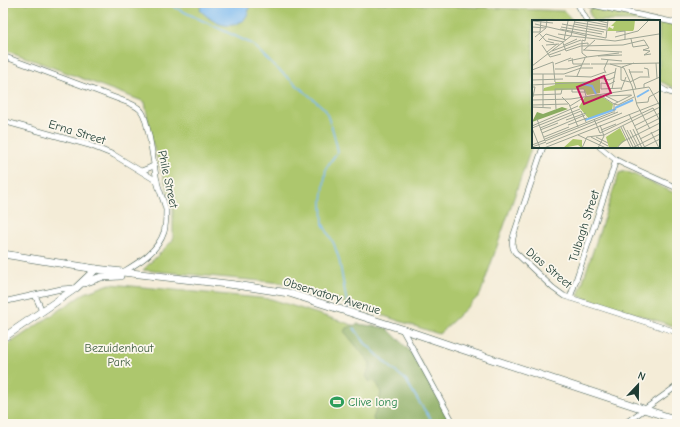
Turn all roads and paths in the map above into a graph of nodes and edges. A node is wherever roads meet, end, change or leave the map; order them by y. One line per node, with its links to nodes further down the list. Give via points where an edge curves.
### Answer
1 (577, 3): 3 (street)
2 (583, 3): 4 (street)
3 (587, 20)
4 (677, 23)
5 (3, 56): 12 (street, Phile Street, via 129,103 142,111)
6 (660, 88): 7 (street)
7 (677, 95)
8 (3, 121): 13 (street, Erna Street, via 89,145 114,155)
9 (543, 148): 22 (street, Dias Street, via 514,234 512,248 553,288)
10 (601, 148): 11 (street)
11 (616, 160): 15 (street); 22 (street, Tulbagh Street)
12 (155, 165): 13 (street); 14 (street, Phile Street)
13 (141, 171): 14 (street, Erna Street)
14 (157, 181): 18 (street, Phile Street, via 165,210 164,234 146,258)
15 (677, 188)
16 (3, 254): 17 (main road, Observatory Avenue)
17 (96, 269): 18 (main road, Observatory Avenue); 20 (main road)
18 (122, 272): 19 (main road, Observatory Avenue)
19 (138, 274): 20 (main road, via 101,277); 25 (main road, Observatory Avenue, via 282,291)
20 (78, 286): 21 (street); 24 (main road)
21 (35, 295): 23 (street); 24 (street)
22 (570, 298): 26 (street, Dias Street)
23 (3, 302)
24 (42, 311): 27 (main road)
25 (402, 329): 29 (main road, Observatory Avenue); 31 (street)
26 (677, 332)
27 (3, 338)
28 (677, 386): 29 (street)
29 (644, 409): 30 (main road, Observatory Avenue); 32 (street)
30 (677, 420)
31 (454, 424)
32 (624, 424)

